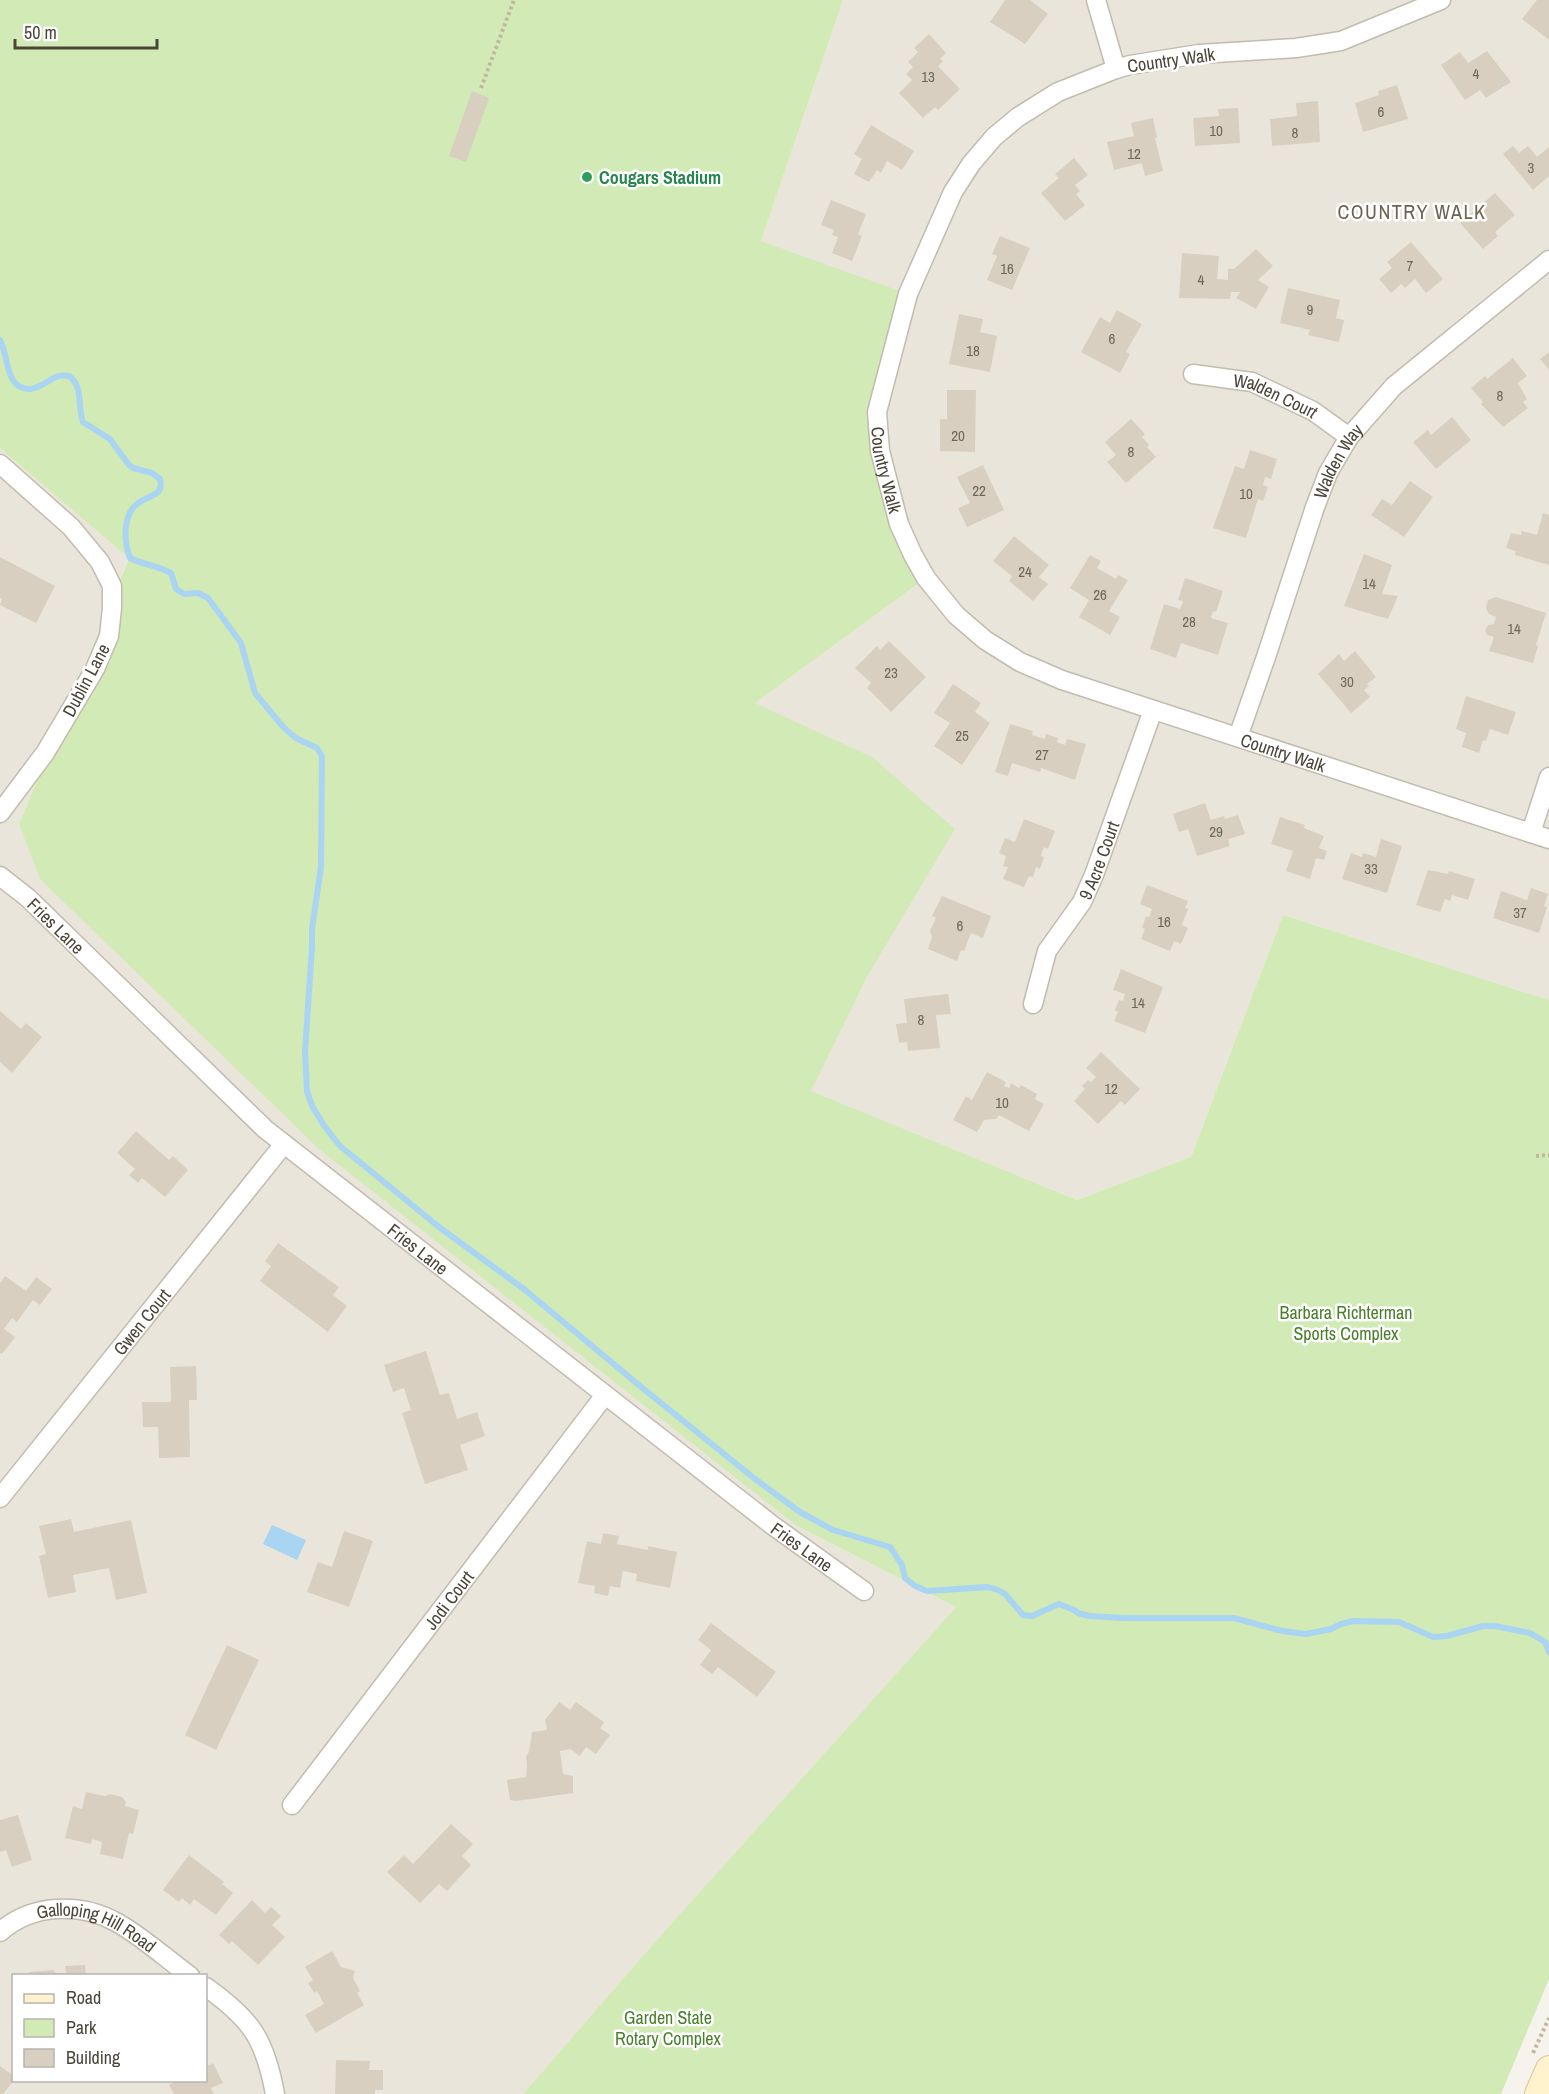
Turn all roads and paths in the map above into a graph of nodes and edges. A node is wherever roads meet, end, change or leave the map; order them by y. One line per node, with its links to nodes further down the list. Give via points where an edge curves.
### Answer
1 (514, 0): 5 (path)
2 (1096, 0): 4 (street)
3 (1441, 0): 4 (street, Country Walk, via 1341,41 1199,54)
4 (1116, 69): 10 (street, Country Walk, via 1058,92 1018,117 970,164 953,192 908,294 877,412 880,451 899,524 926,578 956,615 1020,662)
5 (482, 88)
6 (1549, 260): 8 (street, Walden Way, via 1394,386)
7 (1193, 374): 8 (street, Walden Court, via 1252,382 1313,411)
8 (1349, 437): 11 (street, Walden Way, via 1328,473 1315,507)
9 (0, 464): 13 (street, Dublin Lane, via 71,527 100,562 112,586 109,636 95,669 45,753)
10 (1153, 710): 11 (street, Country Walk); 17 (street, 9 Acre Court, via 1094,875 1082,902 1047,951)
11 (1238, 738): 14 (street, Country Walk)
12 (1549, 777): 14 (street)
13 (0, 813)
14 (1531, 833): 15 (street, Country Walk)
15 (1549, 839)
16 (0, 876): 18 (street, Fries Lane, via 28,898)
17 (1033, 1004)
18 (284, 1144): 21 (street, Fries Lane); 22 (street, Gwen Court)
19 (1549, 1155): 20 (path)
20 (1536, 1156)
21 (604, 1395): 23 (street, Fries Lane); 24 (street, Jodi Court)
22 (0, 1498)
23 (864, 1591)
24 (292, 1805)
25 (0, 1932): 26 (street, Galloping Hill Road, via 12,1921 43,1910 64,1908 94,1913 116,1922)
26 (187, 1974)
27 (207, 1987): 29 (street, via 251,2026 263,2049)
28 (1549, 2069): 30 (street)
29 (275, 2094)
30 (1538, 2094)

